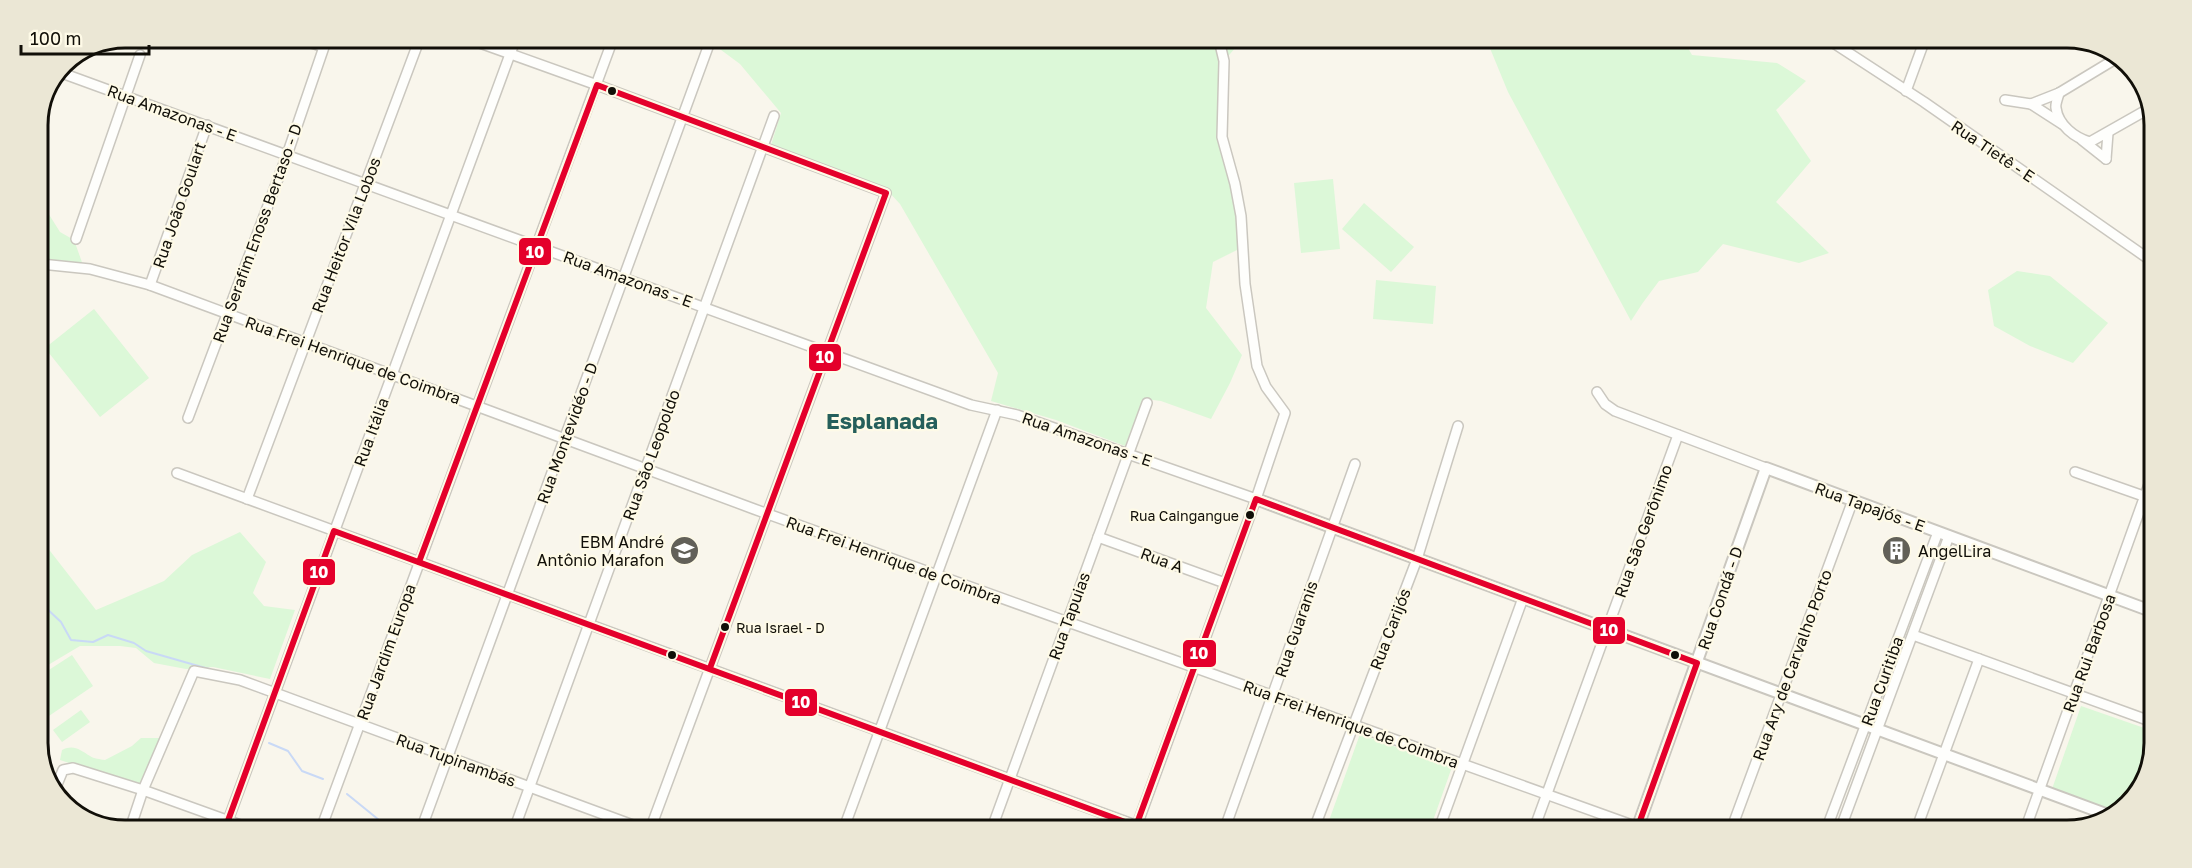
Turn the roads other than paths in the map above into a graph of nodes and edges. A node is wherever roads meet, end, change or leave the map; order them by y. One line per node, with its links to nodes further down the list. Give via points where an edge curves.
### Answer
1 (324, 48): 28 (street, Rua Serafim Enoss Bertaso - D)
2 (416, 48): 29 (street, Rua Heitor Vila Lobos)
3 (494, 48): 10 (street)
4 (512, 48): 10 (street, Rua Itália)
5 (610, 48): 14 (street, Rua Jardim Europa)
6 (708, 48): 22 (street, Rua Montevidéo - D)
7 (1221, 48): 58 (street, via 1222,137 1241,216 1245,284 1257,366 1266,387 1285,413)
8 (1841, 48): 15 (street, Rua Tietê - E)
9 (1922, 48): 15 (street)
10 (510, 54): 14 (street); 30 (street, Rua Itália)
11 (140, 55): 17 (street)
12 (2111, 62): 16 (street)
13 (67, 75): 17 (street, Rua Amazonas - E)
14 (597, 85): 22 (street); 32 (street, Rua Jardim Europa)
15 (1906, 91): 33 (street, Rua Tietê - E)
16 (2059, 93): 19 (street); 24 (street, via 2055,108)
17 (126, 96): 23 (street, Rua Amazonas - E); 31 (street)
18 (2005, 100): 19 (street)
19 (2031, 104): 24 (street)
20 (2142, 112): 25 (street)
21 (774, 116): 27 (street, Rua São Leopoldo)
22 (684, 117): 27 (street); 35 (street, Rua Montevidéo - D)
23 (207, 125): 28 (street, Rua Amazonas - E); 36 (street, Rua João Goulart)
24 (2064, 126): 26 (street)
25 (2108, 133): 26 (street, via 2090,142); 26 (street, via 2106,159)
26 (2080, 139)
27 (763, 147): 37 (street, Rua São Leopoldo); 40 (street, via 886,193)
28 (288, 155): 29 (street, Rua Amazonas - E); 38 (street, Rua Serafim Enoss Bertaso - D)
29 (366, 183): 30 (street, Rua Amazonas - E); 39 (street, Rua Heitor Vila Lobos)
30 (451, 215): 32 (street, Rua Amazonas - E); 41 (street, Rua Itália)
31 (76, 239)
32 (536, 246): 35 (street, Rua Amazonas - E); 44 (street, Rua Jardim Europa)
33 (2144, 256)
34 (48, 265): 36 (street, Rua Frei Henrique de Coimbra, via 90,269)
35 (624, 278): 37 (street, Rua Amazonas - E); 49 (street, Rua Montevidéo - D)
36 (150, 285): 38 (street, Rua Frei Henrique de Coimbra)
37 (705, 307): 40 (street, Rua Amazonas - E); 53 (street, Rua São Leopoldo)
38 (227, 314): 39 (street, Rua Frei Henrique de Coimbra); 46 (street, Rua Serafim Enoss Bertaso - D)
39 (305, 342): 41 (street, Rua Frei Henrique de Coimbra); 57 (street, Rua Heitor Vila Lobos)
40 (827, 352): 45 (street, Rua Amazonas - E, via 971,405); 61 (street)
41 (392, 375): 44 (street, Rua Frei Henrique de Coimbra); 63 (street, Rua Itália)
42 (1597, 392): 48 (street, Rua Tapajós - E, via 1615,411)
43 (1147, 403): 50 (street, Rua Tapuias)
44 (476, 406): 49 (street, Rua Frei Henrique de Coimbra); 68 (street, Rua Jardim Europa)
45 (997, 410): 50 (street, Rua Amazonas - E); 69 (street)
46 (188, 418)
47 (1458, 426): 67 (street, Rua Carijós)
48 (1678, 435): 52 (street, Rua Tapajós - E); 77 (street, Rua São Gerônimo)
49 (565, 439): 53 (street, Rua Frei Henrique de Coimbra); 71 (street, Rua Montevidéo - D)
50 (1128, 454): 58 (street, Rua Amazonas - E); 66 (street, Rua Tapuias)
51 (1355, 464): 62 (street, Rua Guaranis)
52 (1766, 468): 59 (street, Rua Tapajós - E); 80 (street, Rua Condá - D)
53 (646, 469): 61 (street, Rua Frei Henrique de Coimbra); 76 (street, Rua São Leopoldo)
54 (2075, 472): 56 (street)
55 (177, 473): 57 (street)
56 (2144, 497)
57 (247, 499): 63 (street)
58 (1256, 499): 62 (street, Rua Amazonas - E); 70 (street)
59 (1853, 500): 64 (street, Rua Tapajós - E); 85 (street, Rua Ary de Carvalho Porto)
60 (2144, 508): 72 (street, Rua Rui Barbosa)
61 (767, 514): 69 (street, Rua Frei Henrique de Coimbra); 81 (street)
62 (1332, 527): 67 (street, Rua Amazonas - E); 86 (street, Rua Guaranis)
63 (334, 531): 68 (street); 83 (street, Rua Itália)
64 (1938, 532): 65 (street, Rua Tapajós - E); 90 (street, Rua Curitiba)
65 (1949, 536): 72 (street, Rua Tapajós - E); 78 (street, Rua Curitiba)
66 (1098, 537): 70 (street, Rua A); 75 (street, Rua Tapuias)
67 (1417, 559): 73 (street, Rua Amazonas - E); 89 (street, Rua Carijós)
68 (419, 562): 71 (street); 88 (street, Rua Jardim Europa)
69 (936, 575): 75 (street, Rua Frei Henrique de Coimbra); 92 (street)
70 (1225, 583): 82 (street)
71 (508, 594): 76 (street); 94 (street, Rua Montevidéo - D)
72 (2109, 596): 74 (street, Rua Tapajós - E); 84 (street, Rua Rui Barbosa)
73 (1523, 598): 77 (street, Rua Amazonas - E); 95 (street)
74 (2144, 609)
75 (1067, 622): 82 (street, Rua Frei Henrique de Coimbra); 96 (street, Rua Tapuias)
76 (589, 624): 81 (street); 98 (street, Rua São Leopoldo)
77 (1607, 629): 80 (street, Rua Amazonas - E); 101 (street, Rua São Gerônimo)
78 (1913, 635): 79 (street); 91 (street, Rua Curitiba)
79 (1979, 659): 84 (street); 93 (street)
80 (1697, 663): 85 (street, Rua Amazonas - E); 120 (street, Rua Condá - D)
81 (710, 668): 92 (street); 110 (street)
82 (1194, 668): 86 (street, Rua Frei Henrique de Coimbra); 114 (street)
83 (275, 693): 88 (street, Rua Tupinambás); 100 (street, Rua Tupinambás, via 240,680 194,671); 105 (street, Rua Itália)
84 (2074, 693): 87 (street); 99 (street, Rua Rui Barbosa)
85 (1781, 694): 90 (street, Rua Amazonas - E); 121 (street, Rua Ary de Carvalho Porto)
86 (1273, 696): 89 (street, Rua Frei Henrique de Coimbra); 115 (street, Rua Guaranis)
87 (2144, 719)
88 (360, 724): 94 (street, Rua Tupinambás); 106 (street, Rua Jardim Europa)
89 (1353, 725): 95 (street, Rua Frei Henrique de Coimbra); 116 (street, Rua Carijós)
90 (1866, 725): 91 (street, Rua Amazonas - E); 122 (street, Rua Curitiba)
91 (1878, 729): 93 (street, Rua Amazonas - E); 123 (street, Rua Curitiba)
92 (879, 732): 96 (street); 111 (street)
93 (1944, 754): 99 (street, Rua Amazonas - E); 124 (street)
94 (448, 757): 98 (street, Rua Tupinambás); 107 (street, Rua Montevidéo - D)
95 (1462, 764): 101 (street, Rua Frei Henrique de Coimbra); 117 (street)
96 (1009, 780): 112 (street, Rua Tapuias); 113 (street)
97 (58, 781): 100 (street, via 63,770 73,768)
98 (529, 787): 108 (street, Rua São Leopoldo); 109 (street, Rua Tupinambás)
99 (2040, 789): 102 (street, Rua Amazonas - E); 125 (street, Rua Rui Barbosa)
100 (143, 790): 103 (street); 104 (street)
101 (1546, 795): 118 (street, Rua São Gerônimo); 119 (street, Rua Frei Henrique de Coimbra)
102 (2101, 812)
103 (133, 820)
104 (219, 820)
105 (228, 820)
106 (324, 820)
107 (424, 820)
108 (517, 820)
109 (619, 820)
110 (654, 820)
111 (847, 820)
112 (995, 820)
113 (1116, 820)
114 (1141, 820)
115 (1228, 820)
116 (1317, 820)
117 (1442, 820)
118 (1537, 820)
119 (1614, 820)
120 (1642, 820)
121 (1735, 820)
122 (1830, 820)
123 (1844, 820)
124 (1920, 820)
125 (2029, 820)

